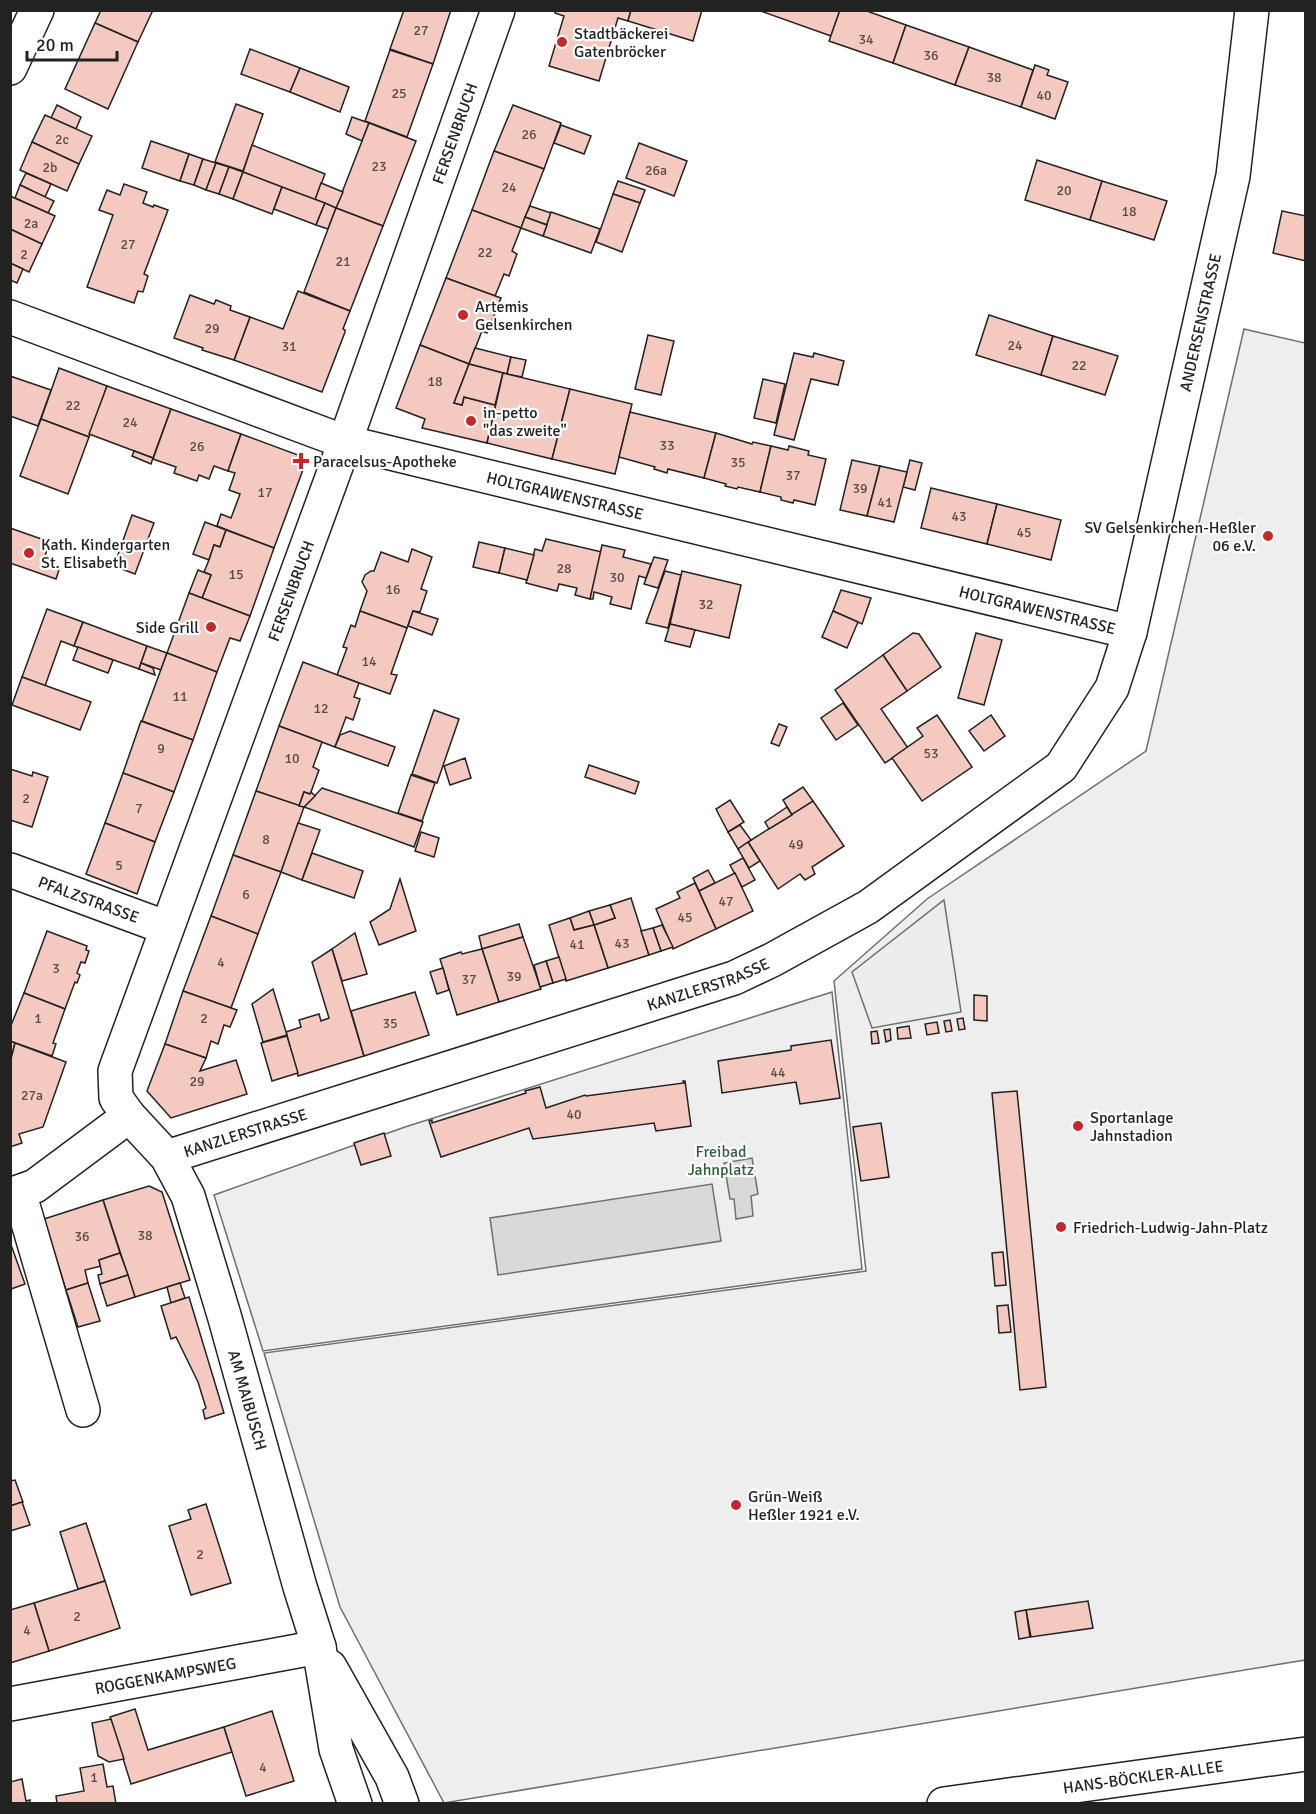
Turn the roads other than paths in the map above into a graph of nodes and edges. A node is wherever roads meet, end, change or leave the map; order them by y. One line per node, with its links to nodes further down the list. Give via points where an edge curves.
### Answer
1 (37, 10): 4 (street)
2 (498, 10): 6 (street, FERSENBRUCH)
3 (1252, 10): 7 (street, ANDERSENSTRASSE, via 1233,176)
4 (10, 68)
5 (10, 317): 6 (street, HOLTGRAWENSTRASSE)
6 (345, 442): 7 (street, HOLTGRAWENSTRASSE); 9 (street, FERSENBRUCH)
7 (1130, 632): 11 (street, KANZLERSTRASSE, via 1112,688 1061,767 868,907 772,960 734,978)
8 (10, 870): 9 (street, PFALZSTRASSE)
9 (167, 928): 10 (street, FERSENBRUCH, via 115,1071 116,1098)
10 (129, 1116): 11 (street, FERSENBRUCH); 12 (street, via 34,1186)
11 (167, 1157): 14 (street, AM MAIBUSCH, via 188,1196)
12 (15, 1194): 13 (street)
13 (83, 1410)
14 (319, 1647): 15 (street, ROGGENKAMPSWEG); 17 (street, AM MAIBUSCH, via 336,1749); 18 (street, AM MAIBUSCH, via 392,1777)
15 (10, 1704)
16 (1305, 1755): 19 (street, HANS-BÖCKLER-ALLEE)
17 (355, 1803)
18 (402, 1803)
19 (944, 1803)

